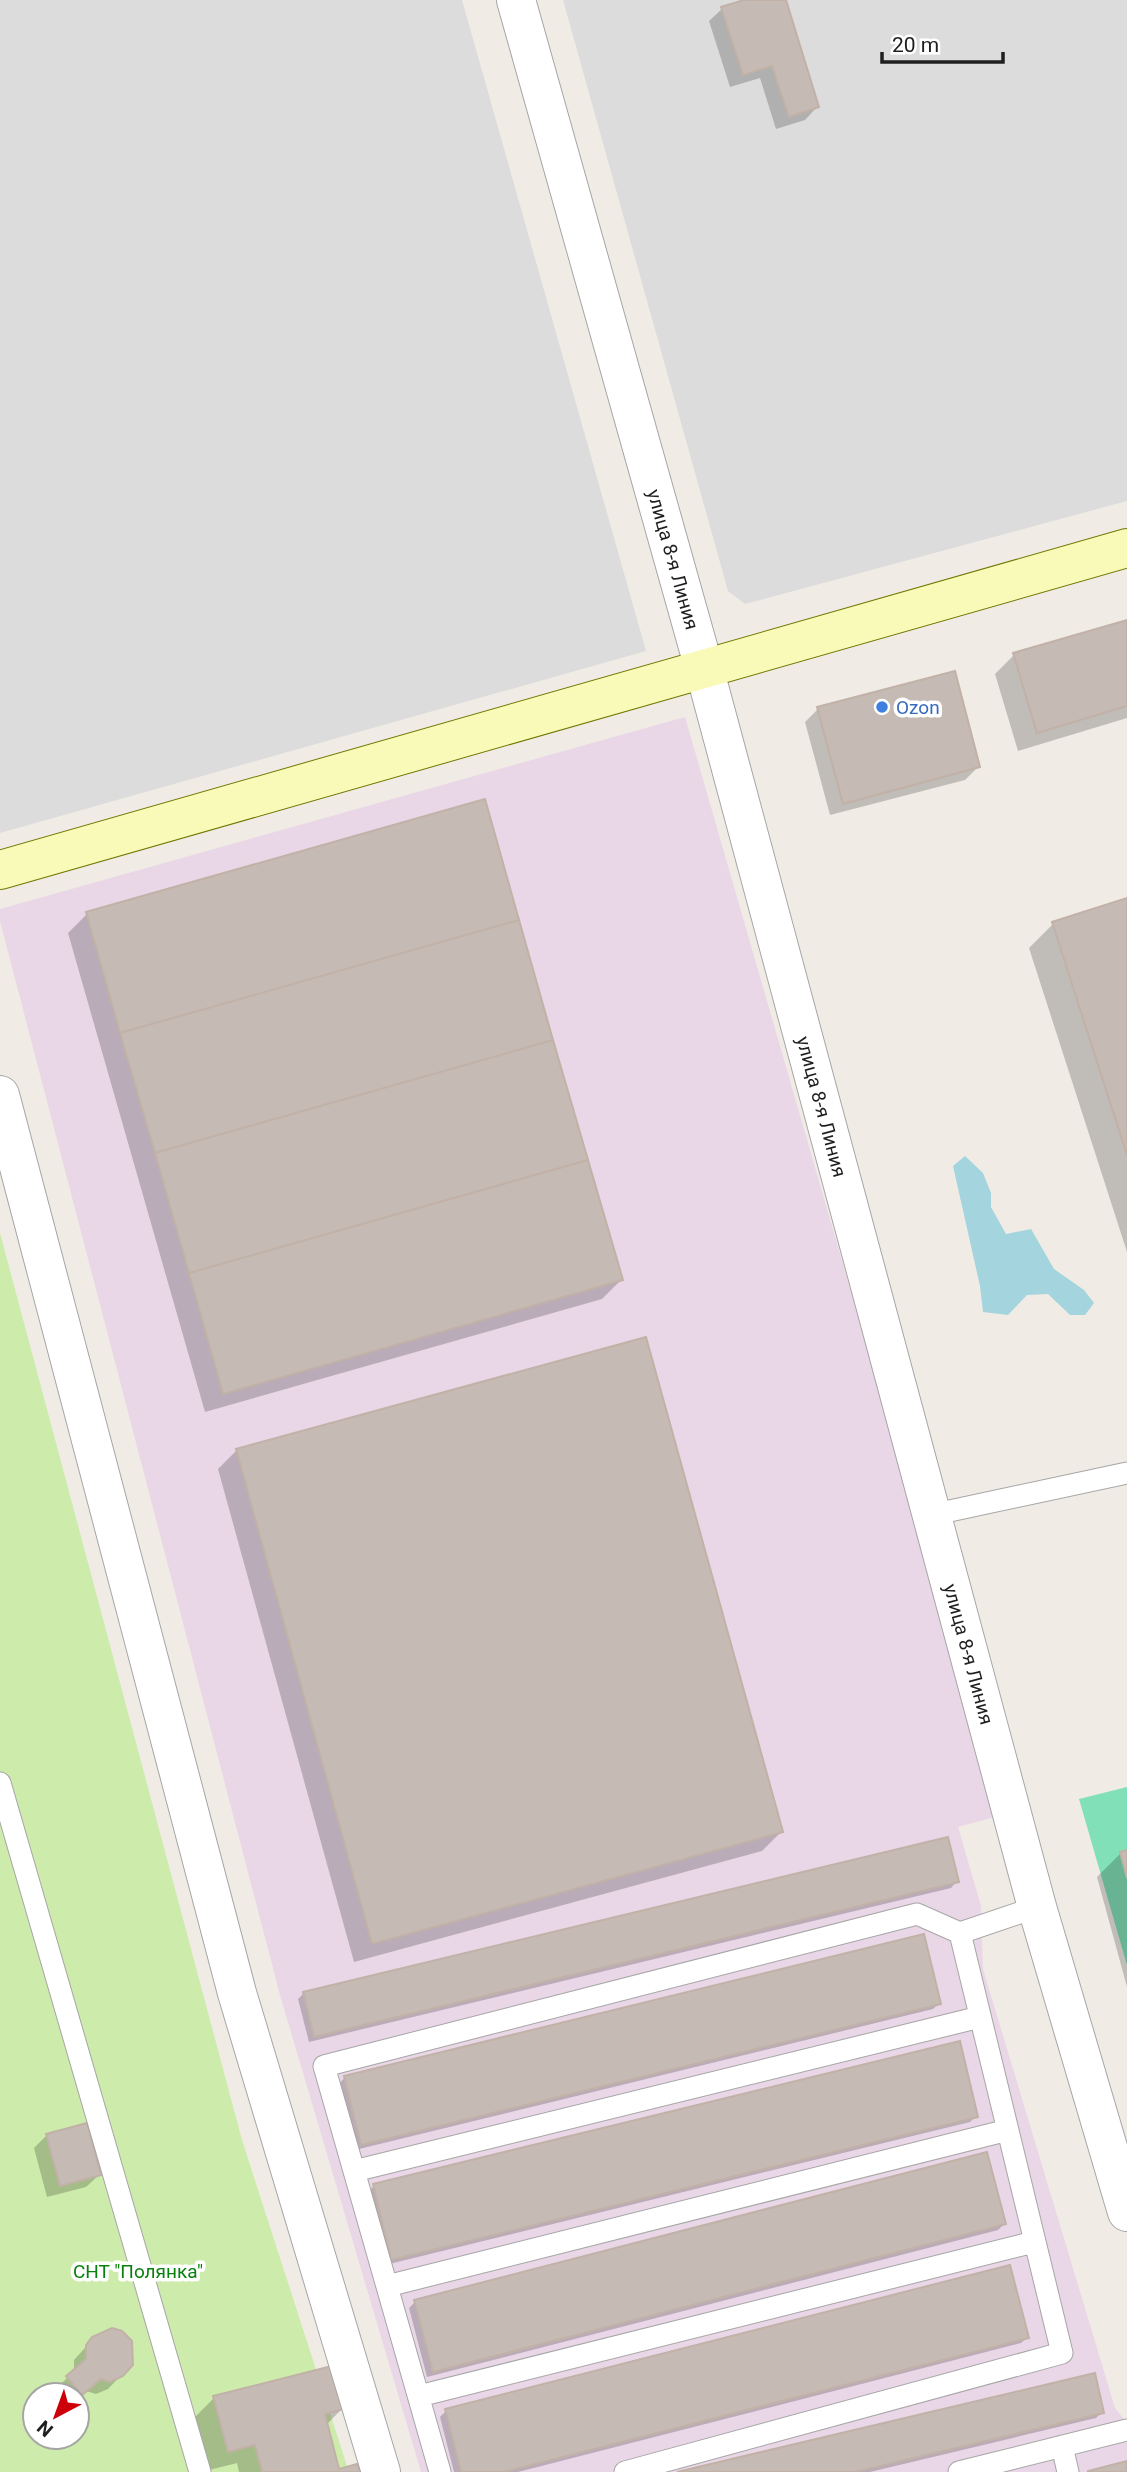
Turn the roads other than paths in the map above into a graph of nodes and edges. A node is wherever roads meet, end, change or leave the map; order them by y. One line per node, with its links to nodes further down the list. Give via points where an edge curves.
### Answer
1 (516, 0): 3 (street, улица 8-я Линия)
2 (1127, 548): 3 (street)
3 (704, 668): 4 (street); 7 (street, улица 8-я Линия)
4 (0, 870)
5 (0, 1095): 21 (street, via 237,1993)
6 (1127, 1473): 7 (lane)
7 (931, 1515): 9 (street, улица 8-я Линия)
8 (0, 1783): 20 (lane)
9 (1037, 1907): 10 (lane); 14 (street, улица 8-я Линия)
10 (960, 1933): 11 (lane); 13 (lane, via 917,1914 324,2066)
11 (980, 2017): 12 (lane); 13 (lane)
12 (1008, 2130): 15 (lane); 16 (lane)
13 (354, 2171): 16 (lane)
14 (1127, 2212)
15 (1034, 2242): 17 (lane); 23 (lane, via 1062,2353)
16 (387, 2287): 17 (lane)
17 (419, 2396): 22 (lane)
18 (1127, 2430): 19 (lane)
19 (1062, 2446): 24 (lane); 25 (lane)
20 (200, 2472)
21 (381, 2472)
22 (440, 2472)
23 (625, 2472)
24 (959, 2472)
25 (1068, 2472)

